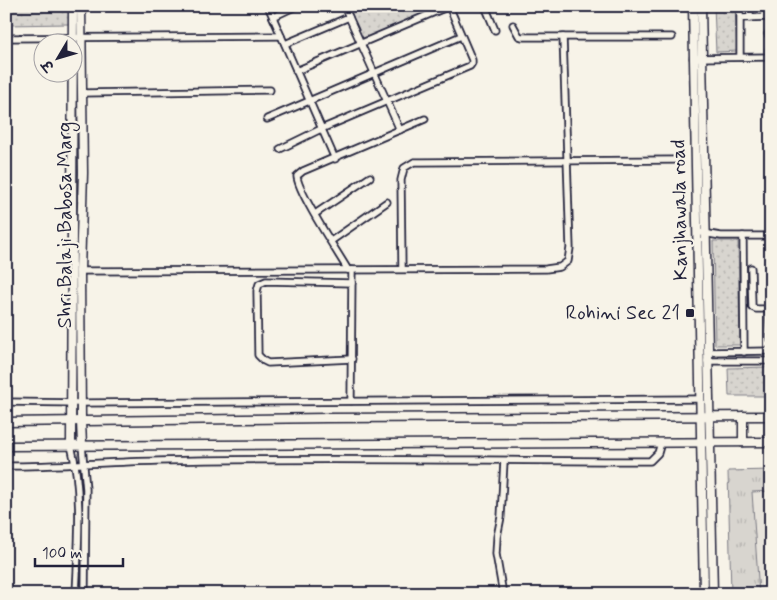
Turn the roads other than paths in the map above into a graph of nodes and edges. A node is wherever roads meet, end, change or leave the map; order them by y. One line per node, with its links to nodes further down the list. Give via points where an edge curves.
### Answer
1 (72, 6): 21 (street, Shri Balaji Babosa Marg)
2 (81, 6): 22 (street, Shri Balaji Babosa Marg)
3 (268, 6): 14 (street)
4 (296, 6): 14 (street)
5 (344, 6): 15 (street)
6 (449, 6): 13 (street); 24 (street)
7 (485, 6): 20 (street)
8 (693, 6): 34 (street, Kanjhawala road)
9 (701, 6): 35 (street, Kanjhawala road)
10 (740, 6): 17 (street)
11 (750, 6): 18 (street)
12 (764, 6): 16 (street)
13 (439, 8): 31 (street)
14 (273, 17): 23 (street)
15 (349, 17): 30 (street); 31 (street)
16 (768, 17): 18 (street)
17 (741, 18): 18 (street); 32 (street)
18 (750, 18)
19 (513, 26): 25 (street, via 521,37)
20 (495, 30)
21 (76, 32)
22 (78, 32)
23 (281, 36): 29 (street); 30 (street)
24 (461, 36): 37 (street); 42 (street, via 472,60 470,66)
25 (563, 37): 26 (street); 51 (street)
26 (672, 37)
27 (6, 38): 28 (street)
28 (32, 38)
29 (82, 38)
30 (285, 44): 36 (street)
31 (361, 44): 36 (street); 37 (street)
32 (740, 57): 33 (street); 35 (street)
33 (771, 57)
34 (694, 58): 35 (street); 55 (street, Kanjhawala road)
35 (702, 58): 55 (street, Kanjhawala road)
36 (296, 71): 43 (street)
37 (374, 72): 42 (street); 43 (street)
38 (76, 82): 75 (street, Shri Balaji Babosa Marg)
39 (81, 82): 41 (street, Shri Balaji Babosa Marg)
40 (270, 90): 41 (street)
41 (82, 93): 62 (street, Shri Balaji Babosa Marg)
42 (387, 101): 46 (street); 47 (street)
43 (310, 102): 44 (street); 46 (street)
44 (267, 119)
45 (425, 119): 47 (street)
46 (321, 129): 48 (street); 49 (street)
47 (400, 130): 49 (street)
48 (280, 149)
49 (335, 159): 54 (street, via 298,176 299,185)
50 (676, 160): 51 (street)
51 (566, 162): 60 (street, via 414,162 406,166 401,180); 60 (street, via 570,248 564,265 546,269)
52 (370, 177): 54 (street)
53 (387, 202): 58 (street)
54 (315, 214): 58 (street)
55 (701, 233): 56 (street); 67 (street, Kanjhawala road); 72 (street, Kanjhawala road)
56 (743, 236): 57 (street); 68 (street)
57 (771, 236)
58 (331, 241): 61 (street)
59 (751, 268): 64 (street, via 752,307)
60 (402, 269): 61 (street)
61 (350, 270): 62 (street); 63 (street)
62 (80, 271): 76 (street, Shri Balaji Babosa Marg)
63 (352, 283): 69 (street); 69 (street, via 266,281 259,284 257,291 258,355 264,361)
64 (770, 309): 65 (street)
65 (771, 340)
66 (771, 351): 68 (street)
67 (707, 352): 68 (street); 70 (street, Kanjhawala road)
68 (744, 352)
69 (352, 359): 73 (street)
70 (708, 361): 71 (street); 77 (street, Kanjhawala road)
71 (771, 361)
72 (701, 399): 73 (street); 77 (street, Kanjhawala road)
73 (351, 401): 76 (street)
74 (6, 402): 75 (street)
75 (71, 403): 76 (street); 80 (street, Shri Balaji Babosa Marg)
76 (81, 403): 81 (street, Shri Balaji Babosa Marg)
77 (705, 416): 78 (street); 81 (street); 83 (street, Kanjhawala road)
78 (743, 416): 79 (street); 84 (street)
79 (771, 416)
80 (71, 421): 81 (street); 82 (street); 87 (street, Shri Balaji Babosa Marg)
81 (81, 421): 88 (street, Shri Balaji Babosa Marg)
82 (6, 422)
83 (706, 442): 84 (street); 86 (street); 97 (street, Kanjhawala road); 98 (street, Kanjhawala road)
84 (744, 442): 85 (street)
85 (771, 442)
86 (661, 443): 88 (street); 90 (street, via 658,453 650,460)
87 (71, 445): 88 (street); 89 (street); 91 (street)
88 (82, 445): 92 (street)
89 (6, 446)
90 (504, 461): 92 (street, via 333,459); 96 (street, via 502,517 496,546)
91 (76, 465): 92 (street); 93 (street); 94 (street)
92 (84, 465): 95 (street)
93 (6, 466)
94 (76, 594)
95 (85, 594)
96 (503, 594)
97 (704, 594)
98 (712, 594)

